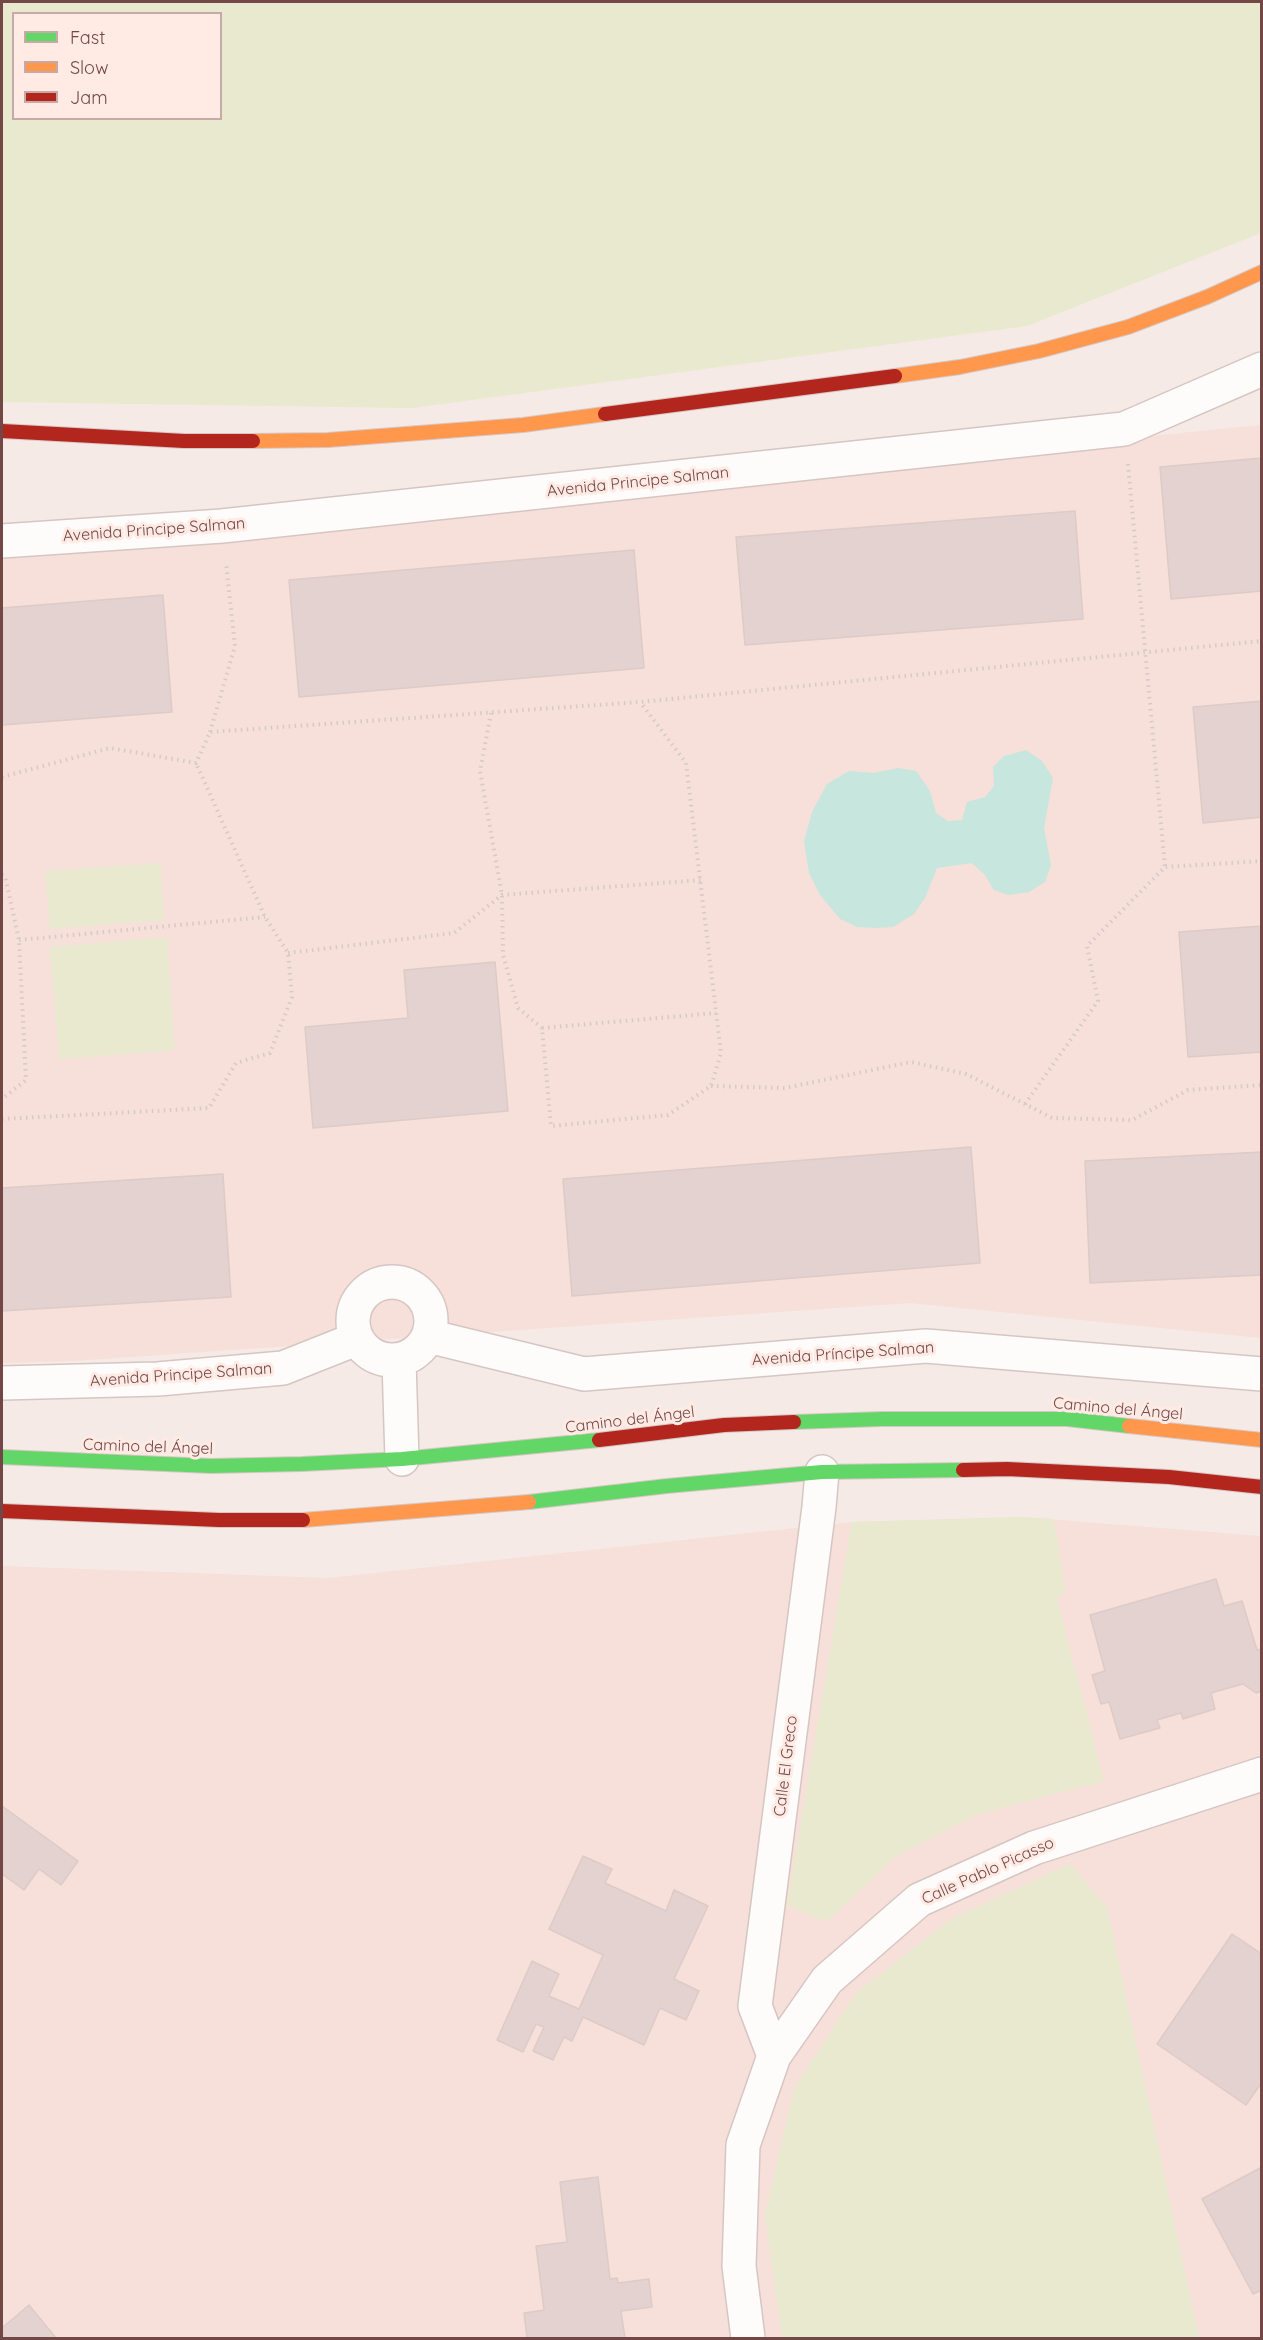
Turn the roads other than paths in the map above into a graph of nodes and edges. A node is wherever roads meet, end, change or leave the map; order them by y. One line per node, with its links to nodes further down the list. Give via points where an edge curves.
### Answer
1 (1262, 272): 3 (street, via 1128,327 1017,356 949,369 523,425 328,440 206,441)
2 (1262, 369): 4 (street, Avenida Principe Salman, via 1124,429 222,526)
3 (2, 431)
4 (2, 541)
5 (428, 1336): 6 (street, via 431,1317 424,1298 410,1286 390,1282 371,1287 358,1301 352,1320); 7 (street, via 417,1353); 8 (street, Avenida Príncipe Salman, via 584,1374 926,1346)
6 (356, 1339): 7 (street, via 374,1357); 9 (street, Avenida Principe Salman, via 283,1368 158,1379)
7 (399, 1361): 12 (street)
8 (1262, 1374)
9 (2, 1383)
10 (1262, 1440): 12 (street, Camino del Ángel, via 1067,1419 882,1419 724,1425)
11 (2, 1458): 12 (street, Camino del Ángel, via 212,1466)
12 (402, 1459)
13 (822, 1472): 14 (street, via 1007,1468 1169,1477); 15 (street, via 488,1507 310,1520); 17 (street, Calle El Greco, via 755,2006)
14 (1262, 1487)
15 (2, 1511)
16 (1262, 1774): 17 (street, Calle Pablo Picasso, via 1034,1848 919,1900 827,1980)
17 (774, 2056): 18 (street, Calle Pablo Picasso, via 743,2145 739,2266)
18 (748, 2338)

